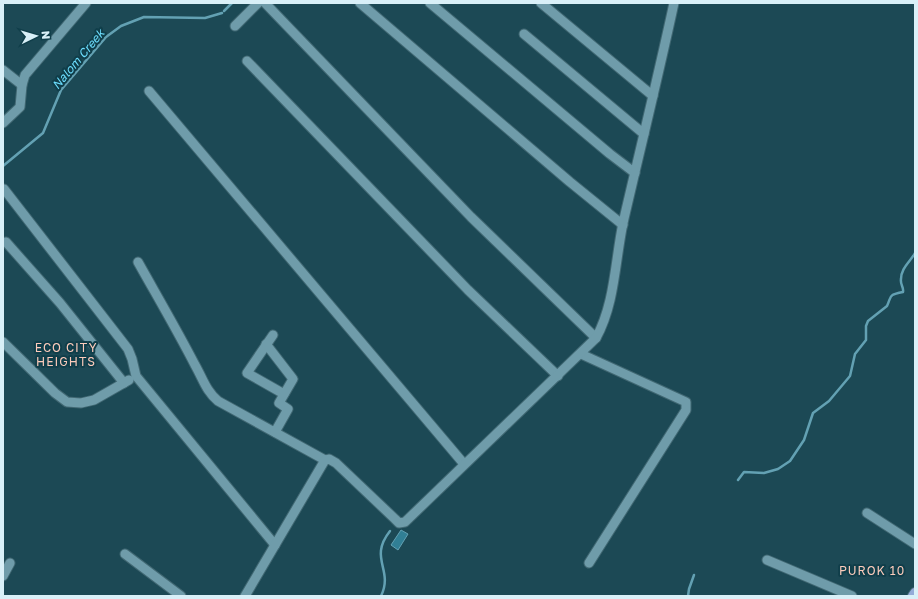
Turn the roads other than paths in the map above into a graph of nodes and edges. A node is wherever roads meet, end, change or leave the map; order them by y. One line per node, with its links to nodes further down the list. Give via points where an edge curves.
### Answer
1 (86, 3): 12 (street, via 26,75)
2 (258, 3): 8 (street)
3 (265, 3): 23 (street, via 471,216)
4 (360, 3): 19 (street)
5 (430, 3): 17 (street, via 610,154)
6 (541, 3): 14 (street)
7 (674, 3): 14 (street)
8 (235, 26)
9 (524, 34): 16 (street)
10 (247, 60): 28 (street, via 468,290)
11 (3, 70): 12 (street)
12 (22, 85): 15 (street, via 20,107)
13 (148, 91): 33 (street)
14 (653, 96): 16 (street)
15 (3, 123)
16 (644, 134): 17 (street)
17 (635, 172): 19 (street)
18 (4, 188): 27 (street, via 128,349)
19 (623, 225): 23 (street, via 607,310)
20 (6, 242): 29 (street, via 60,303)
21 (138, 262): 31 (street, via 209,392 218,401)
22 (273, 335): 25 (street)
23 (596, 338): 26 (street)
24 (3, 342): 29 (street, via 55,394 67,402 81,403 94,400)
25 (266, 344): 30 (street, via 292,379); 30 (street, via 247,373)
26 (581, 354): 28 (street); 40 (street, via 686,402 687,406)
27 (136, 376): 29 (street); 36 (street)
28 (558, 376): 33 (street)
29 (124, 383)
30 (284, 394): 31 (street, via 279,403 288,409)
31 (275, 432): 32 (street)
32 (325, 460): 33 (street, via 329,459 336,463 402,523 413,517); 36 (street)
33 (464, 464)
34 (867, 513): 35 (street)
35 (915, 544)
36 (275, 545): 44 (street)
37 (125, 554): 43 (street)
38 (767, 560): 45 (street)
39 (10, 563): 41 (street)
40 (589, 563)
41 (3, 576)
42 (915, 593): 46 (main road)
43 (181, 596)
44 (245, 596)
45 (852, 596)
46 (913, 596)

